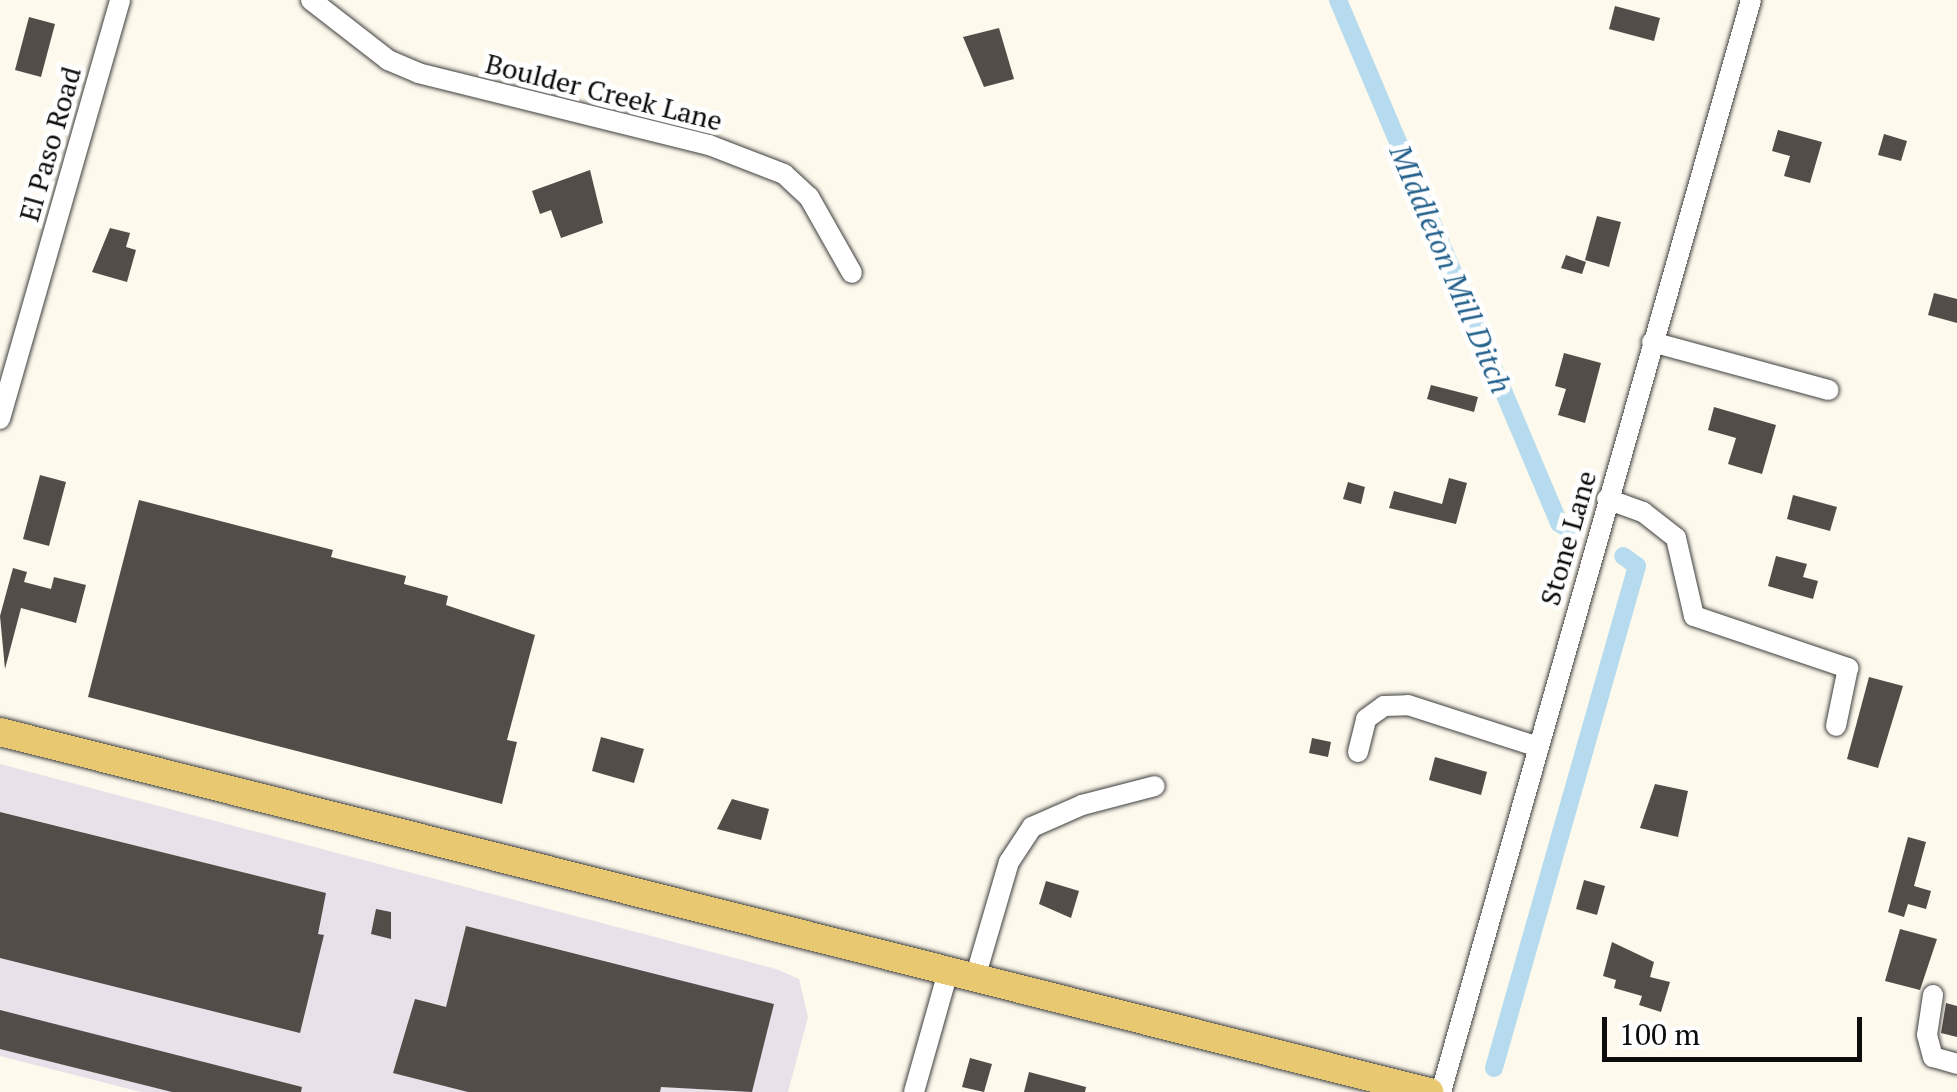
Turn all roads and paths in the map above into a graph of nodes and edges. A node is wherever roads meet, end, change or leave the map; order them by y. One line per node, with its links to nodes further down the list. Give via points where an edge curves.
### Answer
1 (120, 0): 7 (street, El Paso Road)
2 (310, 0): 4 (street, Boulder Creek Lane, via 388,60 418,73 709,145 784,174 809,197)
3 (1751, 0): 5 (street, Stone Lane)
4 (852, 273)
5 (1652, 342): 6 (street); 8 (street, Stone Lane)
6 (1829, 390)
7 (0, 419)
8 (1607, 499): 9 (street, via 1643,512 1676,538 1694,616 1848,668); 11 (street, Stone Lane)
9 (1836, 726)
10 (0, 732): 14 (main road)
11 (1538, 746): 12 (street, via 1408,705 1384,706 1366,719); 19 (street, Stone Lane)
12 (1358, 752)
13 (1155, 786): 14 (street, via 1082,805 1032,827)
14 (962, 975): 17 (street); 18 (main road)
15 (1933, 995): 16 (street, via 1933,1057)
16 (1957, 1064)
17 (914, 1092)
18 (1430, 1092)
19 (1441, 1092)

